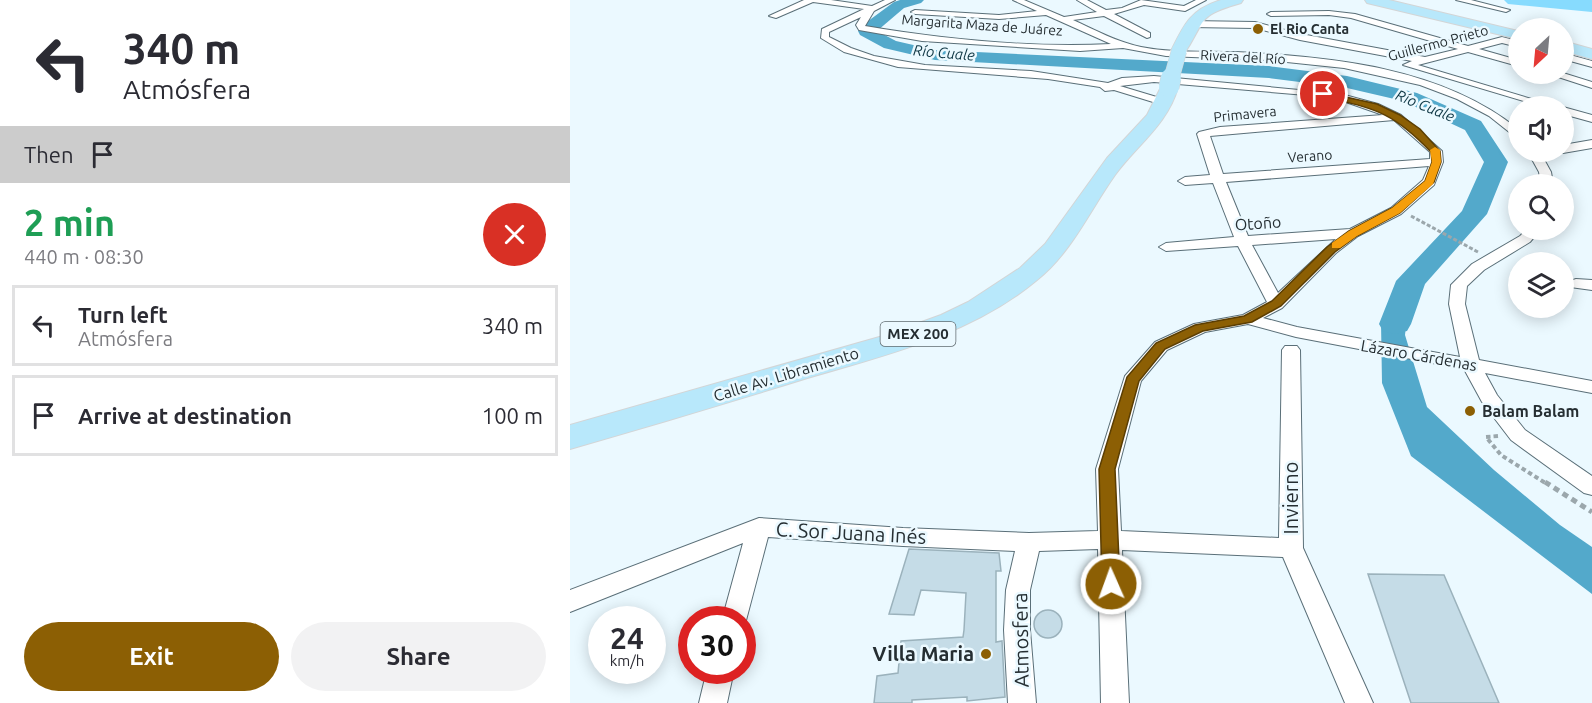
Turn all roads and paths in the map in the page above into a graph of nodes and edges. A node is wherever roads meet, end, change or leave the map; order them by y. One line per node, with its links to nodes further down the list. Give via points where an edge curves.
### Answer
1 (813, 0): 10 (street); 15 (street)
2 (891, 0): 10 (street)
3 (1017, 0): 13 (street)
4 (1081, 0): 14 (street)
5 (1202, 0): 9 (street, via 1185,9)
6 (1236, 0): 17 (main road, via 1216,5)
7 (1372, 0): 19 (main road)
8 (1460, 0): 11 (street)
9 (1145, 1): 14 (street)
10 (872, 8): 22 (street, Margarita Maza de Juárez, via 860,25 862,28 900,35 1080,48); 35 (street, via 825,31 825,38 861,56 891,63 1034,75)
11 (1506, 10)
12 (915, 12): 13 (street, via 999,17)
13 (1048, 13): 16 (street)
14 (1105, 14): 16 (street); 20 (street)
15 (773, 16)
16 (1064, 19): 22 (street)
17 (1190, 24): 18 (street, via 1241,23); 25 (main road, Calle Av. Libramiento / MEX 200)
18 (1270, 28): 23 (street, via 1270,9 1329,13); 28 (street)
19 (1508, 33)
20 (1147, 35)
21 (1508, 42): 23 (street, Guillermo Prieto)
22 (1125, 46): 25 (street, Rivera del Río)
23 (1465, 48): 28 (street, Guillermo Prieto); 29 (street)
24 (1574, 49): 26 (main road)
25 (1173, 52): 32 (street, Rivera del Río, via 1276,58); 37 (main road, Calle Av. Libramiento / MEX 200, bridge)
26 (1592, 54)
27 (1574, 59): 30 (street)
28 (1425, 60): 31 (street, Guillermo Prieto)
29 (1508, 60)
30 (1592, 64)
31 (1407, 65): 32 (street, Guillermo Prieto); 36 (street)
32 (1380, 72): 41 (street, Rivera del Río, via 1459,97)
33 (1574, 80): 34 (street)
34 (1592, 85)
35 (1108, 86): 37 (street); 39 (street, via 1154,79 1341,97)
36 (1515, 96)
37 (1165, 100): 59 (main road, Calle Av. Libramiento / MEX 200, via 1150,126 1114,162 1054,247 1030,273 999,297 933,329)
38 (1574, 113): 40 (street)
39 (1397, 117): 44 (street, via 1436,151); 45 (street, Primavera, via 1203,134)
40 (1592, 119)
41 (1508, 127)
42 (1592, 144): 43 (street)
43 (1574, 147)
44 (1437, 162): 45 (street, Verano); 48 (street, via 1429,182 1396,211)
45 (1217, 178): 46 (street, Verano); 50 (street)
46 (1185, 181)
47 (1425, 222): 52 (path)
48 (1353, 233): 50 (street, Otoño); 53 (street)
49 (1523, 240): 56 (street, via 1478,267 1459,285 1457,304)
50 (1245, 243): 51 (street, Otoño); 53 (street)
51 (1166, 247)
52 (1478, 252)
53 (1276, 304): 54 (street)
54 (1248, 319): 56 (street, Lázaro Cárdenas); 63 (street, via 1200,328 1161,346 1132,380 1107,469)
55 (1291, 350): 65 (street, Invierno)
56 (1471, 364): 57 (street, Lázaro Cárdenas); 58 (street)
57 (1592, 387)
58 (1518, 435): 60 (street); 61 (path, via 1486,437 1501,455)
59 (570, 437)
60 (1592, 487)
61 (1592, 512)
62 (759, 527): 64 (street, C. Sor Juana Inés); 66 (street, C. Sor Juana Inés); 67 (street)
63 (1109, 540): 64 (street, C. Sor Juana Inés); 65 (street, C. Sor Juana Inés); 71 (street)
64 (1029, 542): 70 (street, Atmosfera, via 1018,590)
65 (1291, 548): 72 (street, Invierno)
66 (570, 602)
67 (739, 606)
68 (718, 684): 69 (street)
69 (713, 703)
70 (1022, 703)
71 (1115, 703)
72 (1359, 703)

